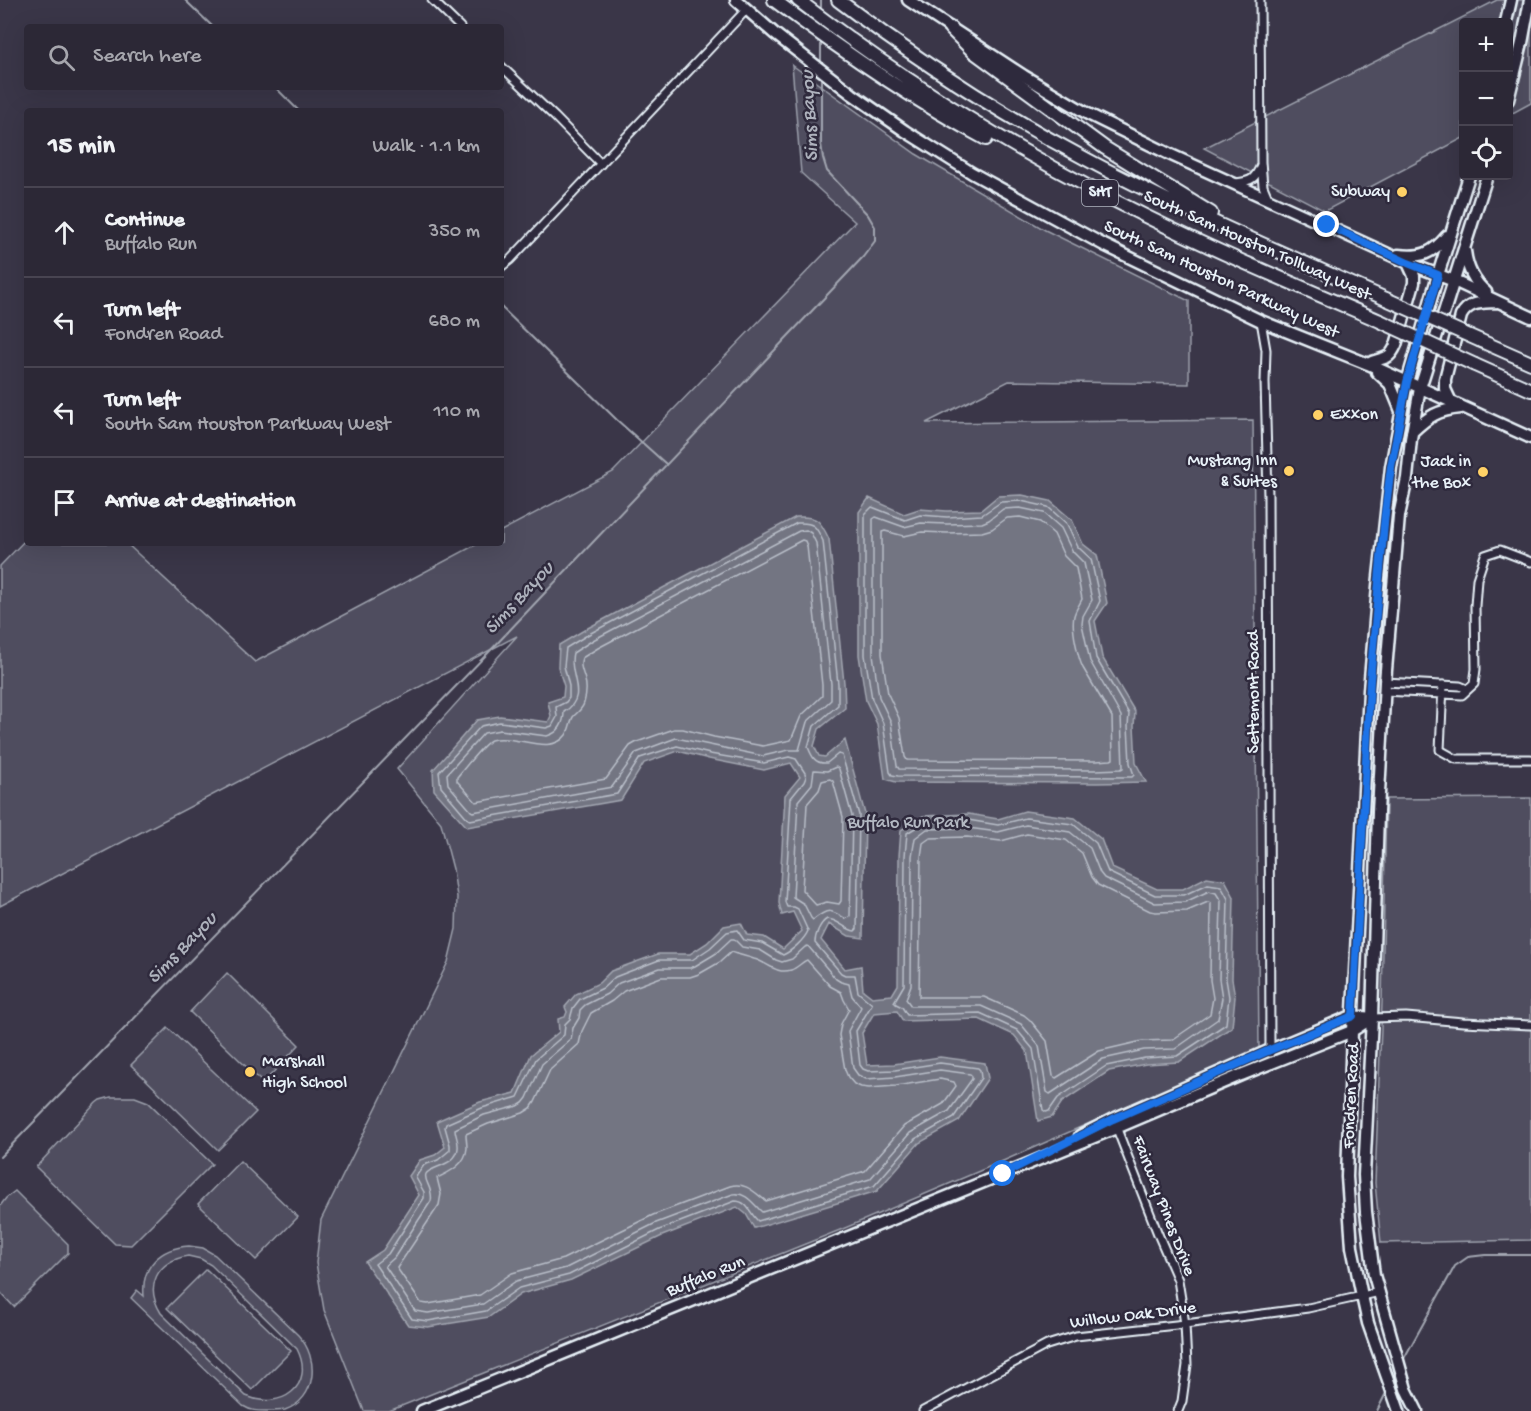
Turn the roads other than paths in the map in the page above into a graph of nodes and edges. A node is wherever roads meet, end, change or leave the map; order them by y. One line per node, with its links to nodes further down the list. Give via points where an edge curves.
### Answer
1 (432, 0): 12 (street)
2 (736, 0): 10 (main road, South Sam Houston Parkway West)
3 (799, 0): 21 (highway, South Sam Houston Tollway West / SHT, via 958,113)
4 (908, 0): 13 (main road)
5 (1260, 0): 16 (street)
6 (1511, 0): 11 (main road)
7 (1530, 0): 15 (main road)
8 (838, 1): 24 (highway, South Sam Houston Tollway West / SHT, via 1035,131 1138,186)
9 (778, 3): 21 (highway, via 854,59 964,128)
10 (747, 9): 17 (street); 33 (main road, South Sam Houston Parkway West, via 852,94 972,174 1104,245)
11 (1507, 18)
12 (457, 24)
13 (950, 28): 20 (main road, via 1089,114); 24 (highway, via 974,52 1105,148)
14 (504, 69): 17 (street)
15 (1513, 82)
16 (1262, 162): 20 (street, via 1254,177); 22 (street)
17 (601, 164): 28 (street)
18 (1468, 180): 23 (main road, Fondren Road)
19 (1486, 180): 25 (main road, Fondren Road)
20 (1234, 183): 22 (main road)
21 (1106, 196): 38 (highway, South Sam Houston Tollway West / SHT, bridge)
22 (1268, 198): 26 (main road)
23 (1451, 231): 26 (main road, via 1426,254); 29 (main road, Fondren Road)
24 (1266, 246): 34 (highway, South Sam Houston Tollway West / SHT, bridge)
25 (1465, 247): 30 (main road, Fondren Road); 31 (main road, via 1476,284)
26 (1390, 254): 27 (main road)
27 (1408, 263): 29 (main road); 35 (main road, via 1414,283 1394,351)
28 (504, 265)
29 (1438, 275): 30 (main road); 36 (main road, Fondren Road)
30 (1454, 281): 31 (main road); 37 (main road, Fondren Road)
31 (1498, 302): 32 (main road); 39 (main road, via 1471,305 1461,316 1445,380)
32 (1531, 317)
33 (1261, 321): 35 (main road, South Sam Houston Parkway West); 62 (street, Settemont Road, via 1266,350 1268,496)
34 (1531, 363)
35 (1368, 364): 36 (main road, South Sam Houston Parkway West); 41 (main road, via 1390,384)
36 (1407, 382): 37 (main road, South Sam Houston Parkway West); 41 (main road, Fondren Road)
37 (1420, 388): 39 (main road, South Sam Houston Parkway West); 42 (main road, Fondren Road)
38 (1531, 390)
39 (1451, 402): 40 (main road, South Sam Houston Parkway West)
40 (1464, 408): 42 (main road, via 1438,412); 43 (main road, South Sam Houston Parkway West)
41 (1401, 413): 44 (main road, Fondren Road)
42 (1412, 432): 45 (main road, Fondren Road)
43 (1531, 438)
44 (1385, 514): 45 (main road); 47 (main road, Fondren Road)
45 (1399, 516): 49 (main road, Fondren Road)
46 (1531, 562): 50 (street, via 1500,550 1485,555 1477,579 1474,684)
47 (1369, 686): 49 (main road); 53 (main road, Fondren Road)
48 (1443, 686): 49 (street); 50 (street); 51 (street)
49 (1385, 687): 51 (street); 54 (main road, Fondren Road)
50 (1467, 689): 51 (street, via 1462,695)
51 (1442, 694): 52 (street, via 1440,750 1456,759)
52 (1531, 759)
53 (1362, 811): 54 (main road); 55 (main road, Fondren Road)
54 (1378, 812): 56 (main road, Fondren Road)
55 (1357, 922): 56 (main road); 57 (main road, Fondren Road)
56 (1376, 923): 58 (main road, Fondren Road)
57 (1353, 1016): 58 (main road, Buffalo Run); 60 (main road, Fondren Road); 62 (main road, Buffalo Run)
58 (1372, 1018): 59 (street); 60 (main road, Buffalo Run); 66 (main road, Fondren Road)
59 (1531, 1025)
60 (1352, 1031): 61 (main road, Buffalo Run); 63 (main road, Fondren Road)
61 (1310, 1048): 63 (main road, via 1336,1044); 64 (main road, Buffalo Run)
62 (1270, 1050): 64 (street, Settemont Road); 65 (main road, Buffalo Run)
63 (1351, 1057): 67 (main road, Fondren Road)
64 (1270, 1064): 65 (main road, Buffalo Run)
65 (1115, 1123): 70 (street, Fairway Pines Drive, via 1178,1280); 71 (main road, Buffalo Run, via 1003,1174)
66 (1364, 1175): 67 (main road); 68 (main road, Fondren Road, via 1374,1275)
67 (1347, 1177): 69 (main road, Fondren Road, via 1352,1247)
68 (1380, 1292): 69 (street, Willow Oak Drive); 75 (main road, Fondren Road, via 1406,1389)
69 (1362, 1296): 70 (street, Willow Oak Drive, via 1308,1308); 74 (main road, Fondren Road)
70 (1185, 1324): 72 (street, Willow Oak Drive, via 1076,1336 1047,1345); 73 (street, Fairway Pines Drive, via 1187,1365)
71 (422, 1411)
72 (923, 1411)
73 (1178, 1411)
74 (1399, 1411)
75 (1417, 1411)

